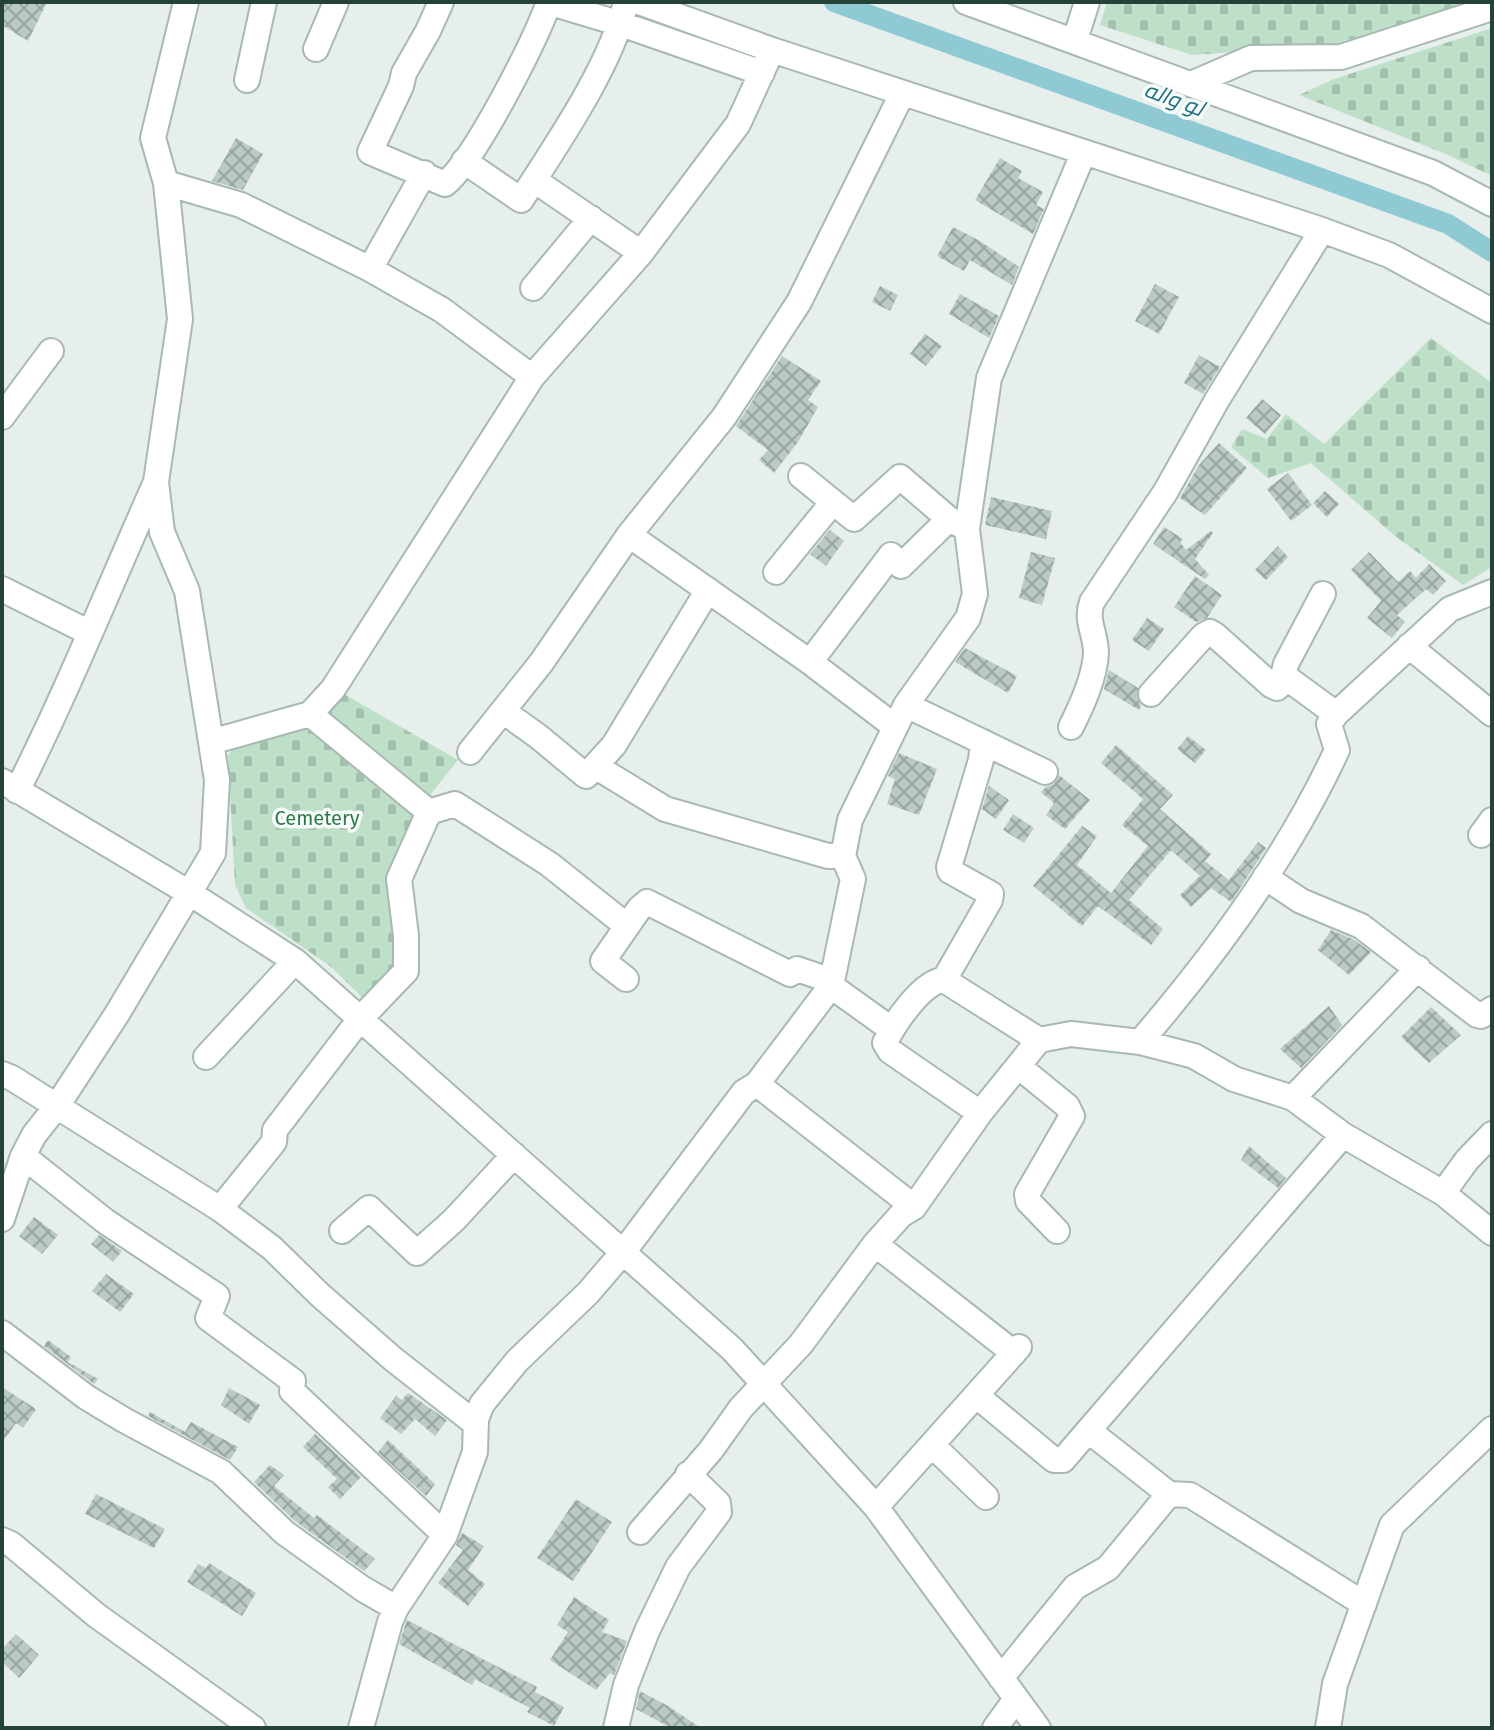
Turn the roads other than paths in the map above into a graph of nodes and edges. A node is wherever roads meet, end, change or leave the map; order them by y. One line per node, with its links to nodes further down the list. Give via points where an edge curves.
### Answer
1 (186, 2): 22 (street, via 153,138)
2 (264, 2): 15 (street)
3 (336, 2): 12 (street)
4 (441, 2): 20 (street, via 370,152)
5 (548, 2): 10 (street); 19 (street)
6 (639, 2): 13 (street)
7 (966, 2): 11 (street)
8 (1087, 2): 11 (street)
9 (1492, 8): 16 (street, via 1341,57 1251,58)
10 (624, 13): 14 (street); 21 (street)
11 (1075, 40): 16 (street)
12 (316, 49)
13 (772, 50): 14 (street); 17 (street)
14 (762, 73): 26 (street, via 738,124)
15 (247, 80)
16 (1191, 84): 23 (street, via 1433,173)
17 (902, 94): 18 (street); 37 (street, via 799,302 724,417)
18 (1083, 154): 25 (street); 36 (street, via 989,378)
19 (464, 161): 20 (street, via 445,184); 21 (street, via 521,200)
20 (424, 173): 27 (street)
21 (534, 180): 24 (street)
22 (166, 183): 27 (street, via 241,205); 34 (street, via 180,319)
23 (1492, 204)
24 (591, 218): 26 (street); 28 (street)
25 (1322, 230): 29 (street, via 1389,255); 53 (street, via 1166,491 1092,602 1088,613 1094,665)
26 (641, 253): 31 (street)
27 (370, 269): 31 (street, via 442,310)
28 (533, 288)
29 (1492, 311)
30 (51, 351): 32 (street)
31 (532, 377): 49 (street, via 333,689)
32 (2, 417)
33 (801, 476): 35 (street)
34 (156, 482): 43 (street); 54 (street, via 162,532 187,591)
35 (833, 502): 36 (street, via 854,519 900,477); 38 (street)
36 (958, 524): 45 (street, via 901,566 891,555); 52 (street, via 975,594 968,618)
37 (629, 535): 40 (street); 48 (street)
38 (776, 572)
39 (2, 589): 43 (street)
40 (708, 590): 45 (street); 57 (street, via 614,745)
41 (1492, 592): 44 (street, via 1450,609)
42 (1323, 594): 46 (street, via 1286,664)
43 (88, 632): 59 (street, via 56,713)
44 (1409, 646): 50 (street); 51 (street)
45 (810, 662): 52 (street)
46 (1287, 678): 47 (street, via 1277,688 1271,685 1210,632); 50 (street)
47 (1151, 694)
48 (503, 711): 56 (street); 57 (street, via 586,776)
49 (310, 714): 54 (street); 60 (street)
50 (1336, 714): 62 (street, via 1329,724 1337,750)
51 (1492, 714)
52 (900, 715): 55 (street); 61 (street, via 850,820)
53 (1071, 727)
54 (211, 742): 63 (street, via 217,780 213,853)
55 (983, 742): 58 (street); 68 (street, via 949,867 991,894)
56 (470, 752)
57 (595, 766): 61 (street, via 665,809)
58 (1045, 772)
59 (10, 786): 63 (street)
60 (429, 812): 64 (street, via 455,804 549,864); 71 (street, via 399,879 406,971)
61 (843, 856): 69 (street, via 853,879)
62 (1265, 877): 66 (street, via 1301,901 1361,926); 74 (street, via 1181,995)
63 (191, 894): 65 (street); 80 (street)
64 (627, 926): 67 (street, via 603,961); 69 (street, via 647,902 790,974 797,969)
65 (295, 961): 71 (street); 75 (street)
66 (1418, 968): 70 (street, via 1477,1015); 79 (street)
67 (626, 979)
68 (944, 980): 72 (street, via 926,987); 73 (street)
69 (831, 984): 72 (street); 78 (street)
70 (1492, 1009)
71 (360, 1019): 84 (street); 88 (street)
72 (891, 1029): 81 (street, via 885,1043 890,1051)
73 (1039, 1040): 74 (street, via 1071,1034); 76 (street)
74 (1140, 1042): 79 (street, via 1194,1056 1234,1079)
75 (206, 1057)
76 (1018, 1066): 81 (street); 91 (street, via 1072,1116 1027,1194)
77 (2, 1074): 80 (street)
78 (757, 1084): 87 (street); 94 (street, via 744,1092)
79 (1293, 1098): 83 (street)
80 (57, 1106): 85 (street); 88 (street)
81 (980, 1113): 87 (street)
82 (1492, 1134): 86 (street)
83 (1343, 1135): 86 (street); 100 (street)
84 (514, 1155): 90 (street, via 417,1253 369,1208); 94 (street)
85 (23, 1156): 89 (street); 107 (street, via 105,1221 217,1296 208,1318 293,1381 292,1391)
86 (1443, 1193): 92 (street)
87 (914, 1207): 93 (street)
88 (220, 1209): 98 (street)
89 (2, 1219)
90 (342, 1231)
91 (1057, 1231)
92 (1492, 1233)
93 (875, 1244): 96 (street, via 801,1344); 97 (street, via 1017,1350)
94 (624, 1251): 96 (street); 98 (street, via 517,1361 482,1404)
95 (2, 1333): 110 (street, via 86,1397 221,1472 285,1533)
96 (763, 1382): 102 (street); 105 (street)
97 (977, 1396): 100 (street, via 1054,1460 1063,1460); 101 (street)
98 (476, 1424): 107 (street, via 475,1452)
99 (1492, 1429): 109 (street, via 1392,1525)
100 (1089, 1431): 103 (street)
101 (933, 1446): 104 (street); 105 (street)
102 (688, 1474): 106 (street); 115 (street, via 718,1503 719,1512 678,1567 647,1631)
103 (1169, 1494): 109 (street, via 1190,1495); 111 (street, via 1108,1568 1075,1587)
104 (986, 1497)
105 (876, 1507): 111 (street)
106 (640, 1532)
107 (445, 1535): 110 (street)
108 (2, 1540): 113 (street)
109 (1364, 1604): 118 (street, via 1335,1684)
110 (396, 1608): 114 (street)
111 (1001, 1678): 112 (street)
112 (1016, 1699): 116 (street); 117 (street)
113 (253, 1728)
114 (361, 1728)
115 (616, 1728)
116 (995, 1728)
117 (1038, 1728)
118 (1328, 1728)

